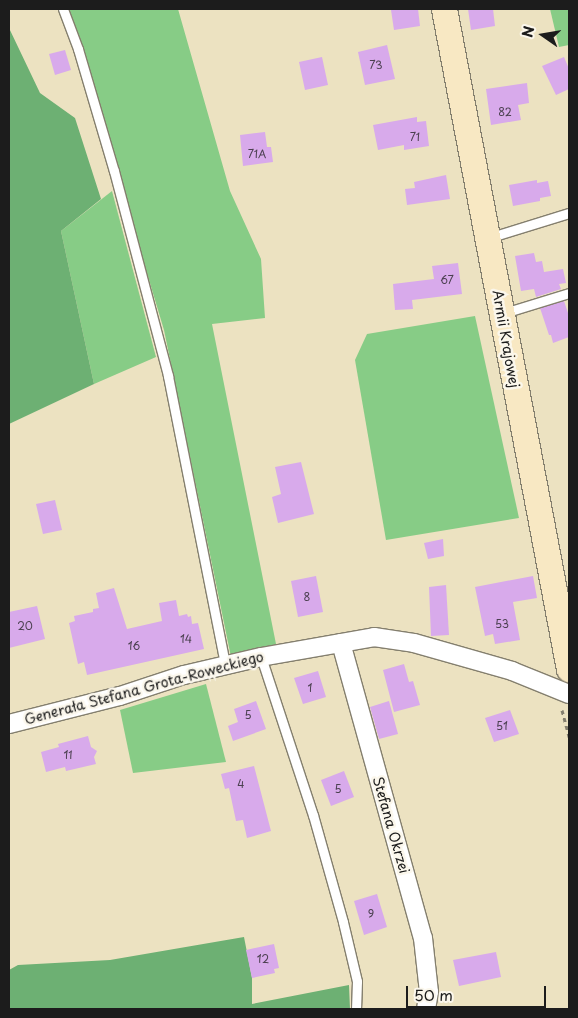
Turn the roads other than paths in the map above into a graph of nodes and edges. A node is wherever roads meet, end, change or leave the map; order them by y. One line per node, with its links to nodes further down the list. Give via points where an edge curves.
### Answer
1 (63, 9): 9 (lane, via 114,171 168,376)
2 (444, 9): 4 (street, Armii Krajowej)
3 (569, 213): 4 (lane)
4 (488, 238): 6 (street, Armii Krajowej)
5 (569, 293): 6 (lane)
6 (501, 314): 10 (street, Armii Krajowej)
7 (340, 643): 8 (street, Generała Stefana Grota-Roweckiego); 11 (street, Generała Stefana Grota-Roweckiego, via 374,637 414,643 512,671); 14 (street, Stefana Okrzei, via 423,938 429,992)
8 (261, 656): 9 (street, Generała Stefana Grota-Roweckiego); 13 (lane, via 343,922 357,981)
9 (225, 665): 12 (street, Generała Stefana Grota-Roweckiego)
10 (569, 669)
11 (569, 694)
12 (9, 724)
13 (356, 1009)
14 (426, 1009)

